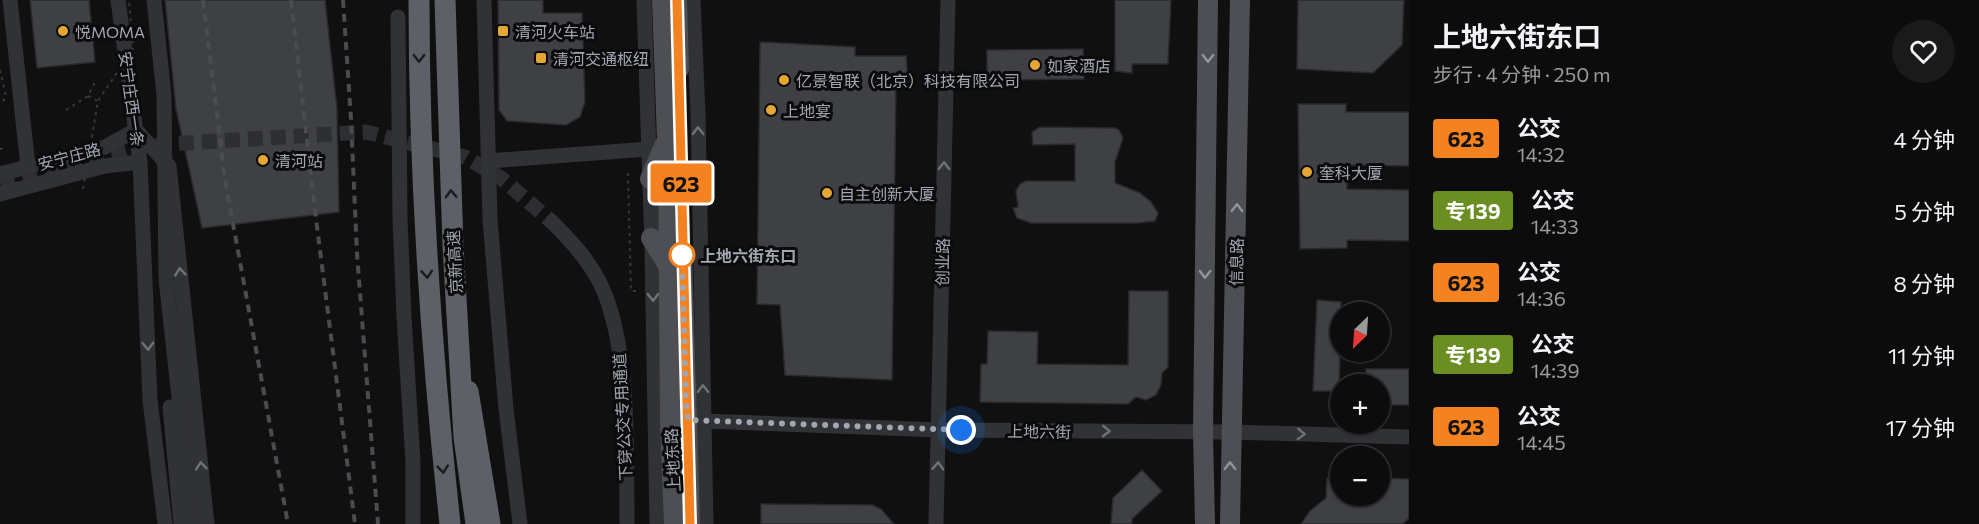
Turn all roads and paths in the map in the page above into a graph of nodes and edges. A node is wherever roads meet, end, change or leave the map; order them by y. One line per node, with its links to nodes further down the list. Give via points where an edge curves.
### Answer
1 (10, 0): 30 (street)
2 (118, 0): 23 (street, 安宁庄西一条)
3 (129, 0): 20 (path, bridge, via 133,49)
4 (144, 0): 49 (street, bridge, via 154,78 161,319)
5 (154, 0): 50 (street, bridge, via 164,95 166,279)
6 (418, 0): 54 (highway, 京新高速, one-way to 54, bridge, via 425,248)
7 (444, 0): 40 (highway, 京新高速, one-way to 7, bridge)
8 (484, 0): 28 (street)
9 (644, 0): 27 (street)
10 (662, 0): 24 (main road, 上地东路)
11 (677, 0): 41 (main road, 上地东路)
12 (693, 0): 41 (street, one-way to 12, via 698,126)
13 (948, 0): 42 (street, 创业路, one-way to 13)
14 (1208, 0): 43 (main road, 信息路, one-way to 43)
15 (1240, 0): 44 (main road, 信息路, one-way to 15)
16 (398, 17): 47 (street, via 402,276)
17 (0, 70): 21 (path, via 6,97)
18 (96, 80): 19 (path)
19 (88, 96): 20 (path); 22 (path)
20 (98, 101): 34 (path, bridge)
21 (0, 105)
22 (66, 110)
23 (136, 130): 29 (street, 安宁庄西一条); 30 (street, 安宁庄路, via 105,147); 51 (street, one-way to 23, via 169,166)
24 (667, 139): 33 (main road); 38 (main road, 上地东路)
25 (4, 148): 26 (path)
26 (0, 149)
27 (649, 149): 28 (street); 33 (street)
28 (488, 161): 57 (street, via 506,409)
29 (140, 162): 35 (street, 安宁庄路, via 105,166); 48 (street, 安宁庄西一条, one-way to 48, via 150,400)
30 (28, 167): 32 (street, 安宁庄路)
31 (628, 173): 39 (path, via 631,291)
32 (0, 174)
33 (650, 179): 37 (street)
34 (83, 189)
35 (0, 194)
36 (552, 222): 58 (street, 下穿公交专用通道, via 585,258 611,315 622,379)
37 (651, 238): 38 (main road); 46 (street, one-way to 46)
38 (669, 267): 41 (main road, 上地东路)
39 (640, 291)
40 (459, 341): 55 (highway, 京新高速, bridge, via 464,436); 56 (highway, bridge)
41 (687, 420): 42 (street, 上地六街); 46 (main road, 上地东路)
42 (939, 430): 43 (street, 上地六街, one-way to 43); 63 (street, 创业路, one-way to 42)
43 (1203, 432): 44 (street, 上地六街); 64 (main road, 信息路)
44 (1231, 432): 45 (street, 上地六街, one-way to 45); 65 (main road, 信息路, one-way to 44)
45 (1409, 437)
46 (680, 449): 59 (street); 60 (main road, 上地东路); 61 (main road, 上地东路); 62 (street)
47 (413, 463): 52 (street); 53 (street)
48 (165, 524)
49 (181, 524)
50 (193, 524)
51 (207, 524)
52 (413, 524)
53 (423, 524)
54 (450, 524)
55 (476, 524)
56 (490, 524)
57 (520, 524)
58 (627, 524)
59 (657, 524)
60 (674, 524)
61 (690, 524)
62 (706, 524)
63 (936, 524)
64 (1204, 524)
65 (1230, 524)

